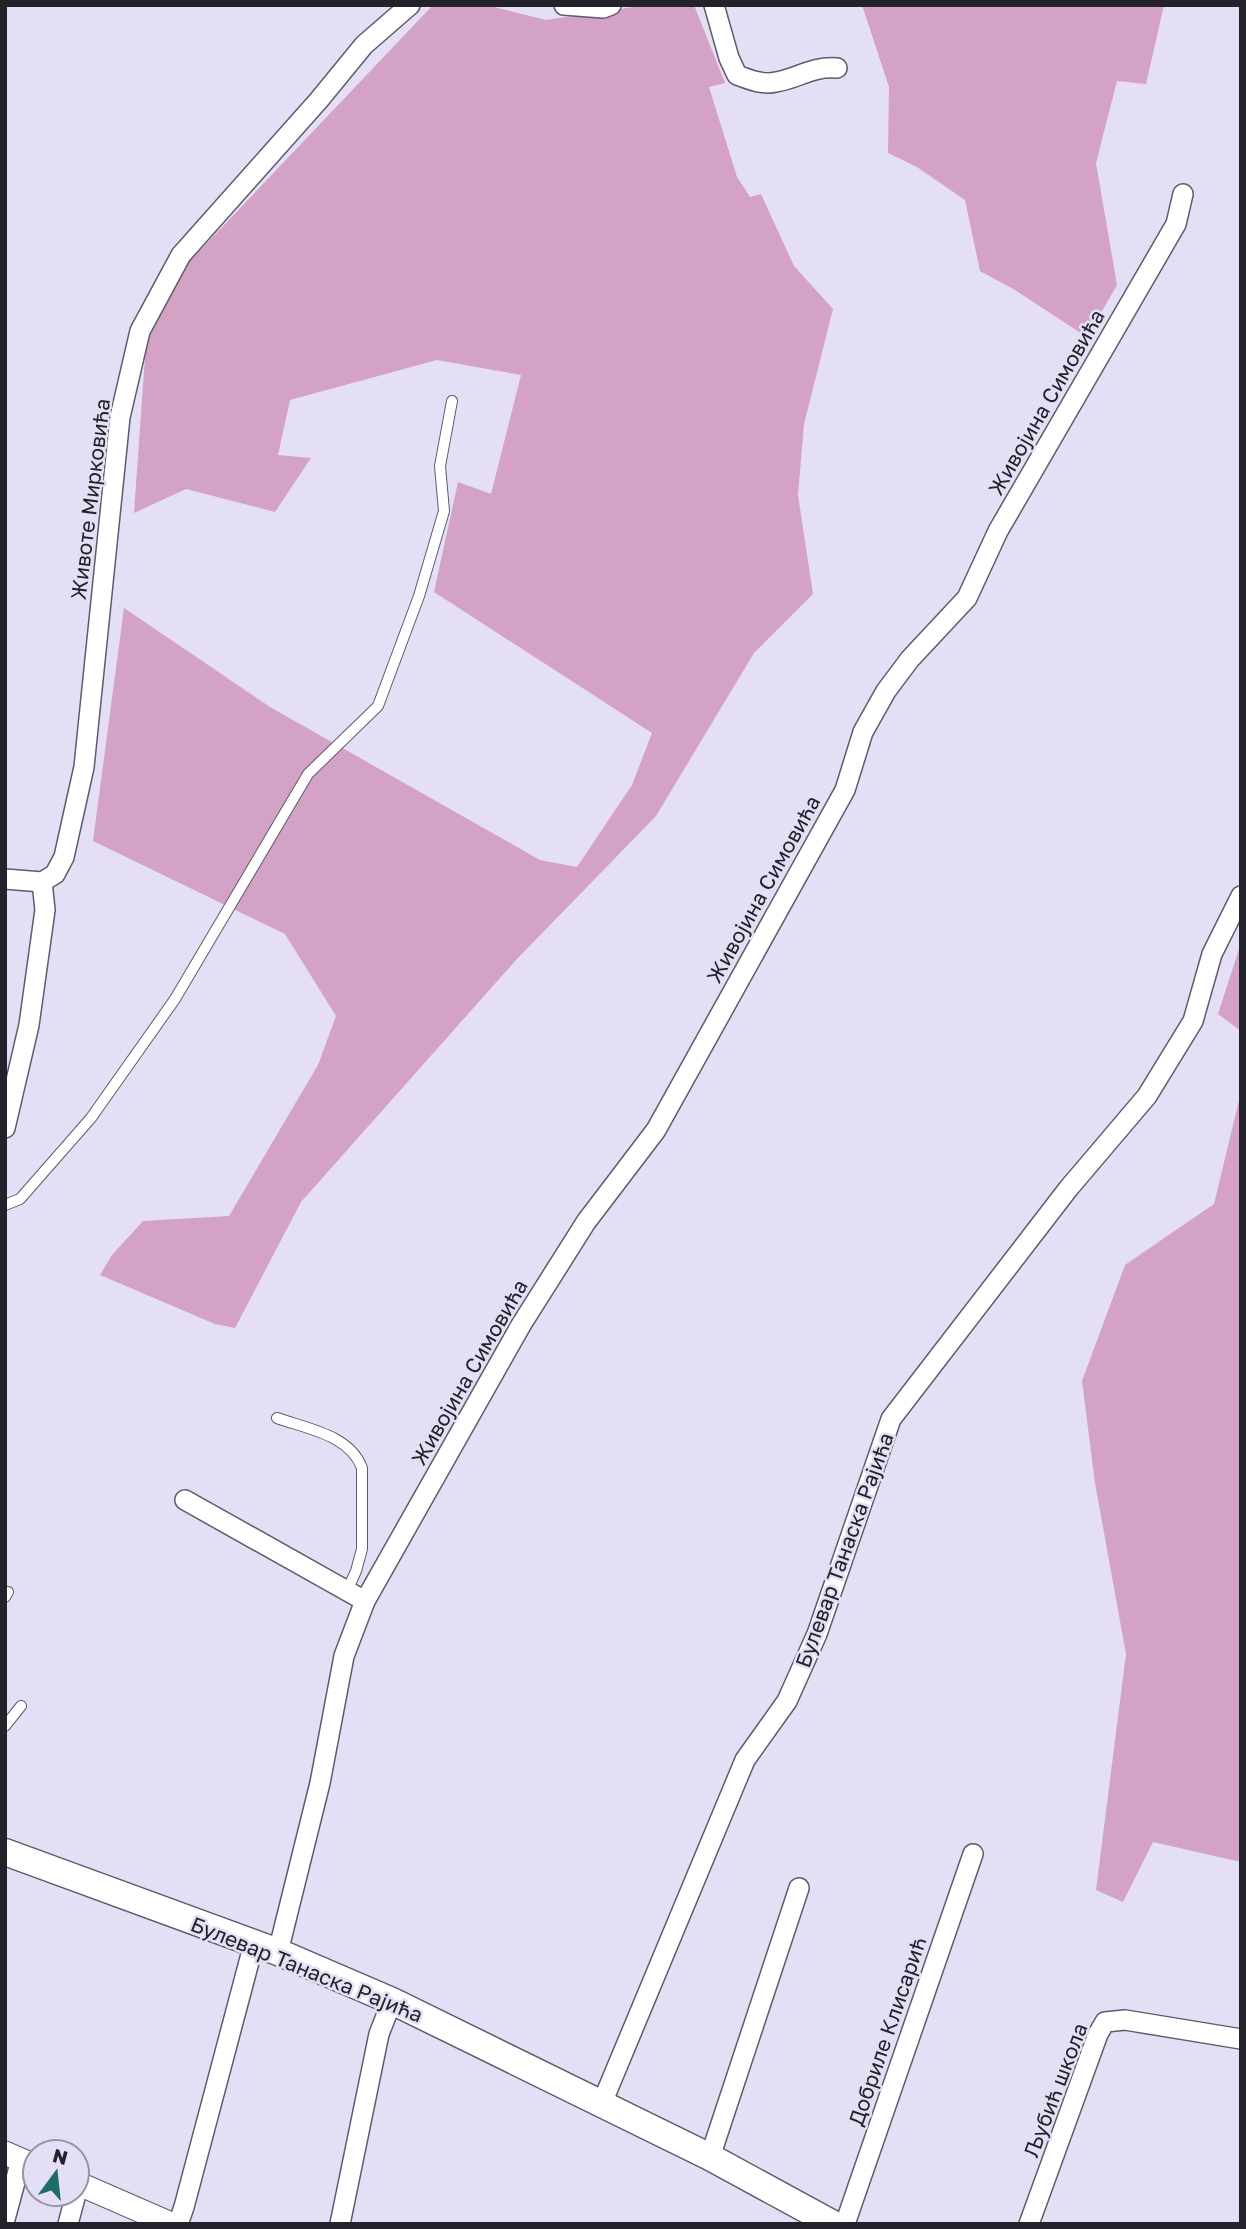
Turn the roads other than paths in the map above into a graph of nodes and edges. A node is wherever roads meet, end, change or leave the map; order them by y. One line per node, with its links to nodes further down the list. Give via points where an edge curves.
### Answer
1 (410, 5): 9 (street, Животе Мирковића, via 364,45 181,255 140,331 120,417 84,767 64,857 55,874)
2 (564, 5): 3 (street)
3 (611, 5)
4 (714, 5): 5 (street, via 737,75 756,82 776,82 822,67)
5 (838, 68)
6 (1183, 194): 16 (street, Живојина Симовића, via 1177,224 998,531 967,598 886,691 863,732 845,790 656,1130 586,1222 521,1325)
7 (452, 401): 12 (lane, via 440,466 444,511 419,596 378,706 308,774 175,999 91,1118 20,1199)
8 (5, 879): 9 (street)
9 (42, 882): 11 (street, via 45,910 29,1025)
10 (1241, 896): 25 (street, Булевар Танаска Рајића, via 1212,954 1193,1021 1147,1096 1068,1189 891,1419 817,1634 787,1701 745,1760)
11 (5, 1128)
12 (5, 1205)
13 (277, 1418): 15 (lane, via 342,1441 358,1457 362,1468 362,1549)
14 (186, 1500): 15 (street)
15 (347, 1591): 16 (street)
16 (365, 1601): 22 (street, Живојина Симовића, via 344,1656 320,1783)
17 (21, 1706): 18 (lane)
18 (5, 1726)
19 (5, 1852): 22 (main road, Булевар Танаска Рајића)
20 (973, 1854): 34 (street, Добриле Клисарић)
21 (799, 1888): 26 (street)
22 (266, 1948): 23 (main road, Булевар Танаска Рајића); 31 (street, Живојина Симовића)
23 (392, 2001): 25 (main road, Булевар Танаска Рајића); 32 (street, via 379,2034)
24 (1241, 2039): 35 (street, Љубић школа, via 1125,2020 1105,2022)
25 (602, 2103): 26 (main road, Булевар Танаска Рајића)
26 (710, 2157): 33 (main road, Булевар Танаска Рајића)
27 (20, 2160): 29 (street)
28 (91, 2193): 30 (street)
29 (5, 2219)
30 (171, 2224)
31 (178, 2224)
32 (340, 2224)
33 (833, 2224)
34 (845, 2224)
35 (1029, 2224)

